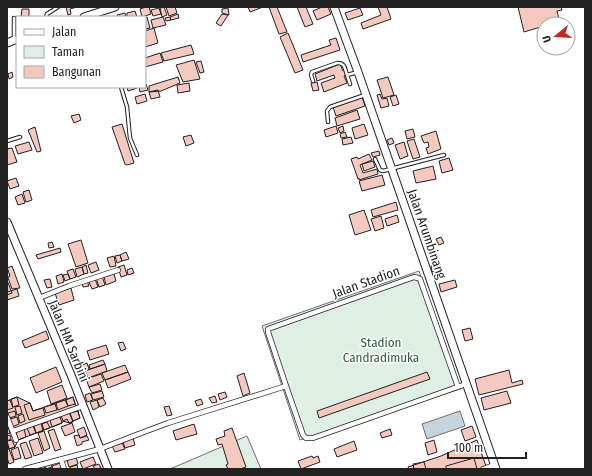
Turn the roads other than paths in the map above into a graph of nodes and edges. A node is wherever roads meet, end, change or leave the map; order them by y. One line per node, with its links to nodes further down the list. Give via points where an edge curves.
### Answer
1 (58, 7): 5 (lane)
2 (115, 7): 4 (main road)
3 (334, 7): 10 (main road, Jalan Arumbinang)
4 (101, 12): 6 (main road)
5 (46, 16)
6 (87, 16)
7 (14, 18): 8 (lane)
8 (16, 40): 9 (main road)
9 (7, 43)
10 (358, 72): 11 (lane); 15 (main road, Jalan Arumbinang)
11 (347, 75): 12 (lane, via 343,64 337,63 312,72); 13 (lane)
12 (313, 81)
13 (350, 84)
14 (121, 88): 19 (lane, via 127,107 130,138)
15 (366, 95): 16 (lane, via 330,106 327,111); 22 (main road, Jalan Arumbinang)
16 (328, 122)
17 (20, 137): 18 (lane)
18 (7, 141)
19 (137, 155)
20 (444, 155): 22 (lane)
21 (375, 159): 22 (lane, via 380,170)
22 (391, 168): 26 (main road, Jalan Arumbinang)
23 (7, 222): 25 (main road, Jalan HM Sarbini)
24 (118, 270): 25 (street)
25 (39, 298): 29 (main road, Jalan HM Sarbini)
26 (466, 384): 28 (street, Jalan Stadion); 35 (main road, Jalan Arumbinang)
27 (286, 386): 28 (street, Jalan Stadion, via 302,435 306,438 313,438); 28 (street, Jalan Stadion, via 268,329 414,277 420,279); 33 (street)
28 (458, 387)
29 (83, 406): 31 (street); 33 (main road, Jalan HM Sarbini)
30 (7, 417): 31 (street)
31 (13, 432): 32 (street)
32 (16, 440)
33 (100, 449): 34 (street); 38 (main road, Jalan HM Sarbini)
34 (61, 459): 36 (street); 37 (street)
35 (495, 467): 39 (street)
36 (25, 469)
37 (64, 469)
38 (108, 469)
39 (483, 469)

